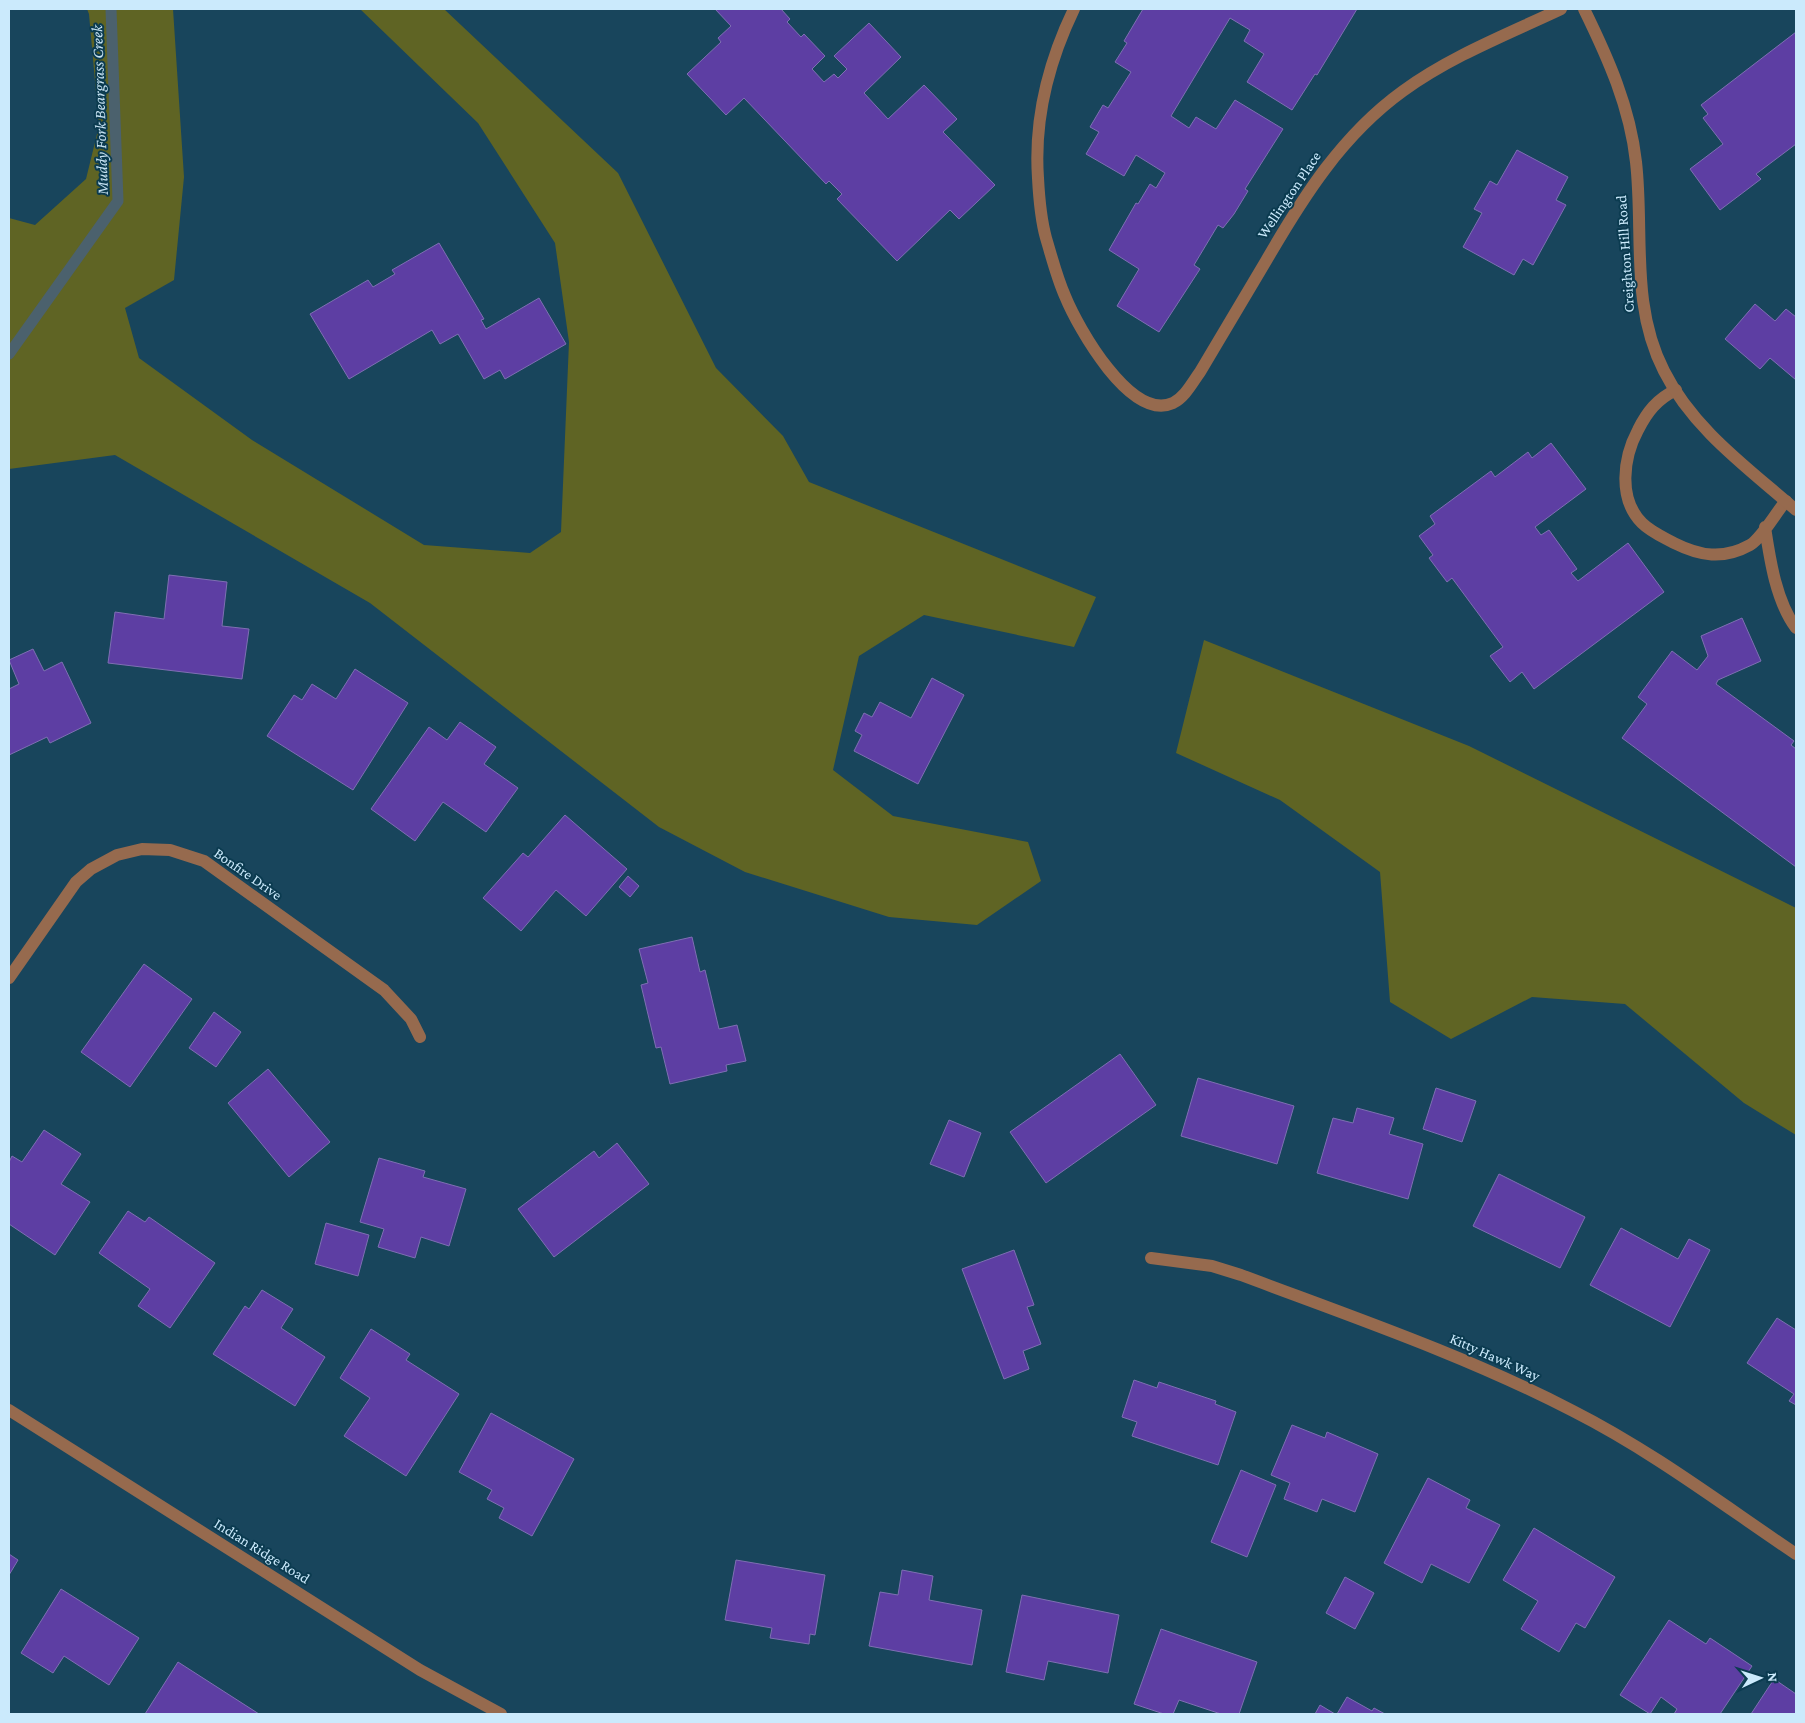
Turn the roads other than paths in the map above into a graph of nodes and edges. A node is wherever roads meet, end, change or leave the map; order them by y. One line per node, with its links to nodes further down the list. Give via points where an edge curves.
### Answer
1 (1074, 9): 2 (street, Wellington Place, via 1051,65 1039,134 1038,177 1045,236 1065,297 1096,354 1126,390 1152,406 1171,404 1182,397 1302,199 1320,173 1374,114 1403,90 1451,60)
2 (1561, 9)
3 (1584, 9): 4 (street, Creighton Hill Road, via 1606,54 1631,127 1636,163 1641,292 1646,321 1663,370)
4 (1676, 390): 5 (street, Creighton Hill Road, via 1691,415); 7 (street, via 1660,397 1645,416 1627,460 1627,497 1641,522 1654,533 1708,556 1725,555 1752,544)
5 (1786, 501): 6 (street, Creighton Hill Road); 7 (street)
6 (1796, 510)
7 (1765, 527): 8 (street, via 1777,584)
8 (1796, 628)
9 (9, 978): 10 (street, Bonfire Drive, via 76,882 91,869 117,855 142,849 170,850 204,862 384,990 411,1019)
10 (420, 1038)
11 (1151, 1258): 13 (street, Kitty Hawk Way, via 1212,1266 1241,1275 1467,1360 1582,1416 1670,1468)
12 (9, 1410): 14 (street, Indian Ridge Road, via 420,1670)
13 (1796, 1554)
14 (501, 1714)

